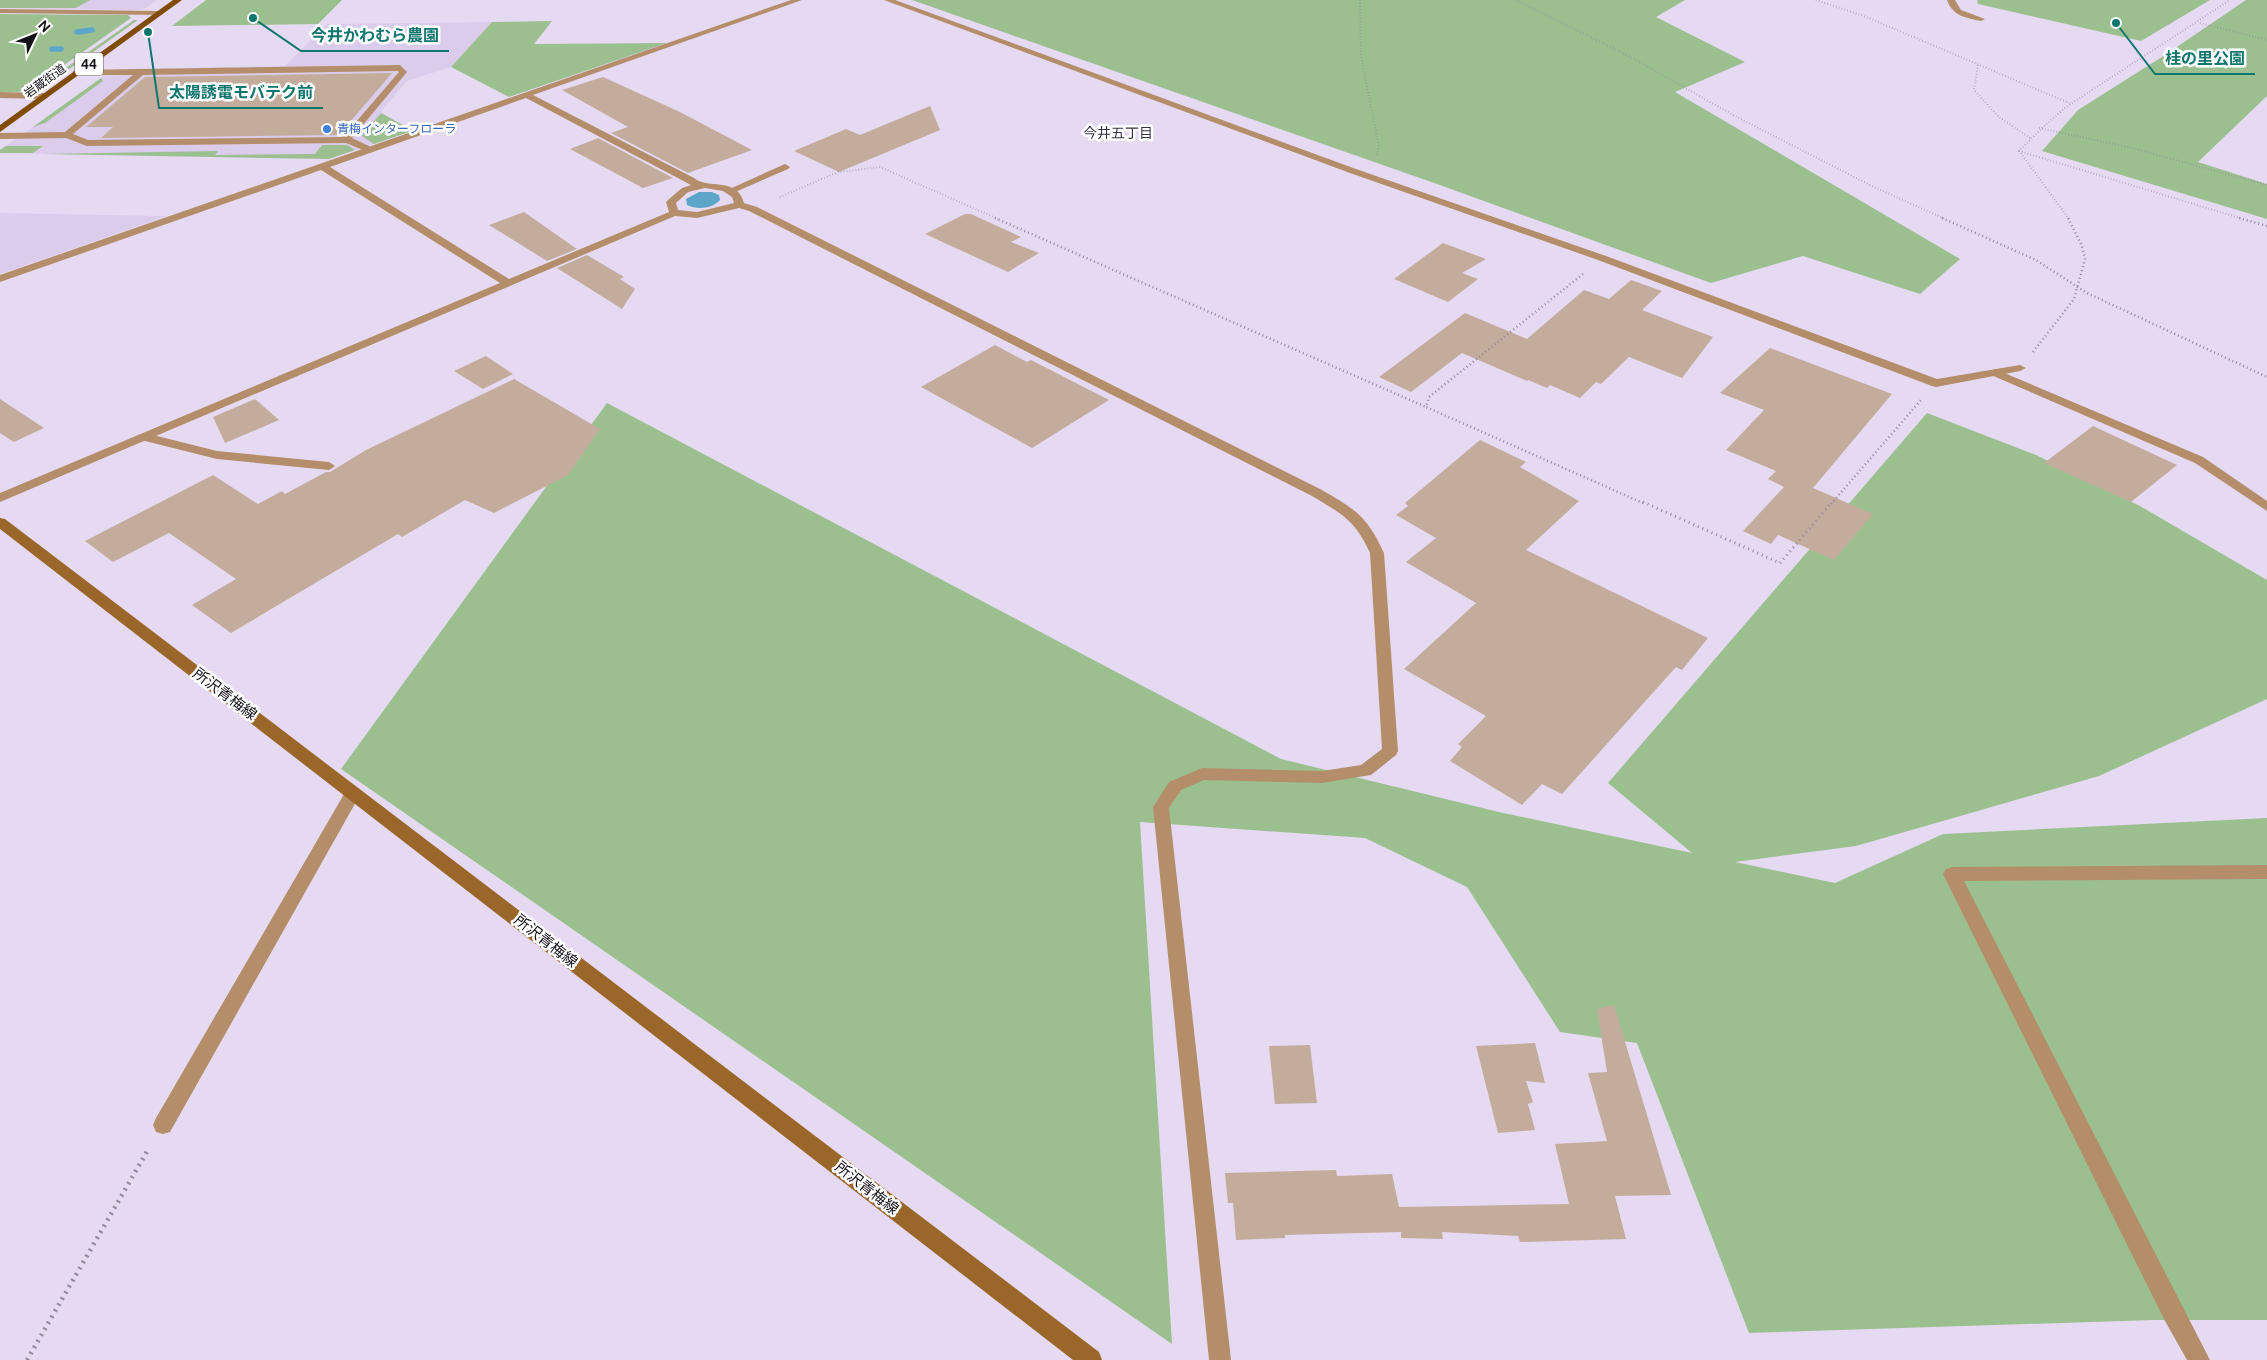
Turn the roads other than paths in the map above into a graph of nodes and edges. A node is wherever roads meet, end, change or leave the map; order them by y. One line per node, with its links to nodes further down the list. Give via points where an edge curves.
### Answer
1 (178, 0): 6 (main road, 岩蔵街道 / 44)
2 (798, 0): 10 (street)
3 (888, 0): 27 (street, via 1602,258 1936,383)
4 (1952, 0): 7 (street, via 1958,12)
5 (0, 11): 6 (street)
6 (160, 13): 9 (main road, 岩蔵街道 / 44)
7 (1981, 19)
8 (140, 73): 9 (street); 15 (street); 16 (street, via 400,68 403,72)
9 (76, 74): 12 (main road, 岩蔵街道 / 44)
10 (526, 95): 17 (street); 20 (street)
11 (0, 96): 12 (street)
12 (45, 96): 13 (main road, 岩蔵街道 / 44)
13 (0, 129)
14 (0, 136): 15 (street)
15 (68, 136): 16 (street, via 87,143)
16 (346, 140): 17 (street)
17 (370, 150): 18 (street)
18 (322, 166): 24 (street); 25 (street)
19 (785, 167): 21 (street)
20 (699, 187): 21 (street, via 704,185); 23 (street, via 685,190 671,202)
21 (730, 191): 22 (street)
22 (746, 207): 23 (street, via 697,215); 37 (street, via 1317,493 1349,512 1367,531 1377,553 1390,750 1365,770 1322,777 1202,774 1174,786 1161,807)
23 (674, 213): 25 (street)
24 (0, 279)
25 (508, 282): 28 (street)
26 (2020, 368): 27 (street)
27 (1995, 373): 31 (street, via 2198,460)
28 (145, 437): 29 (street, via 217,455); 30 (street)
29 (329, 466)
30 (0, 498)
31 (2267, 507)
32 (0, 522): 33 (main road, 所沢青梅線)
33 (353, 793): 35 (street); 36 (main road, 所沢青梅線)
34 (2267, 872): 38 (street, via 1952,874)
35 (163, 1125)
36 (1091, 1360)
37 (1220, 1360)
38 (2199, 1360)

